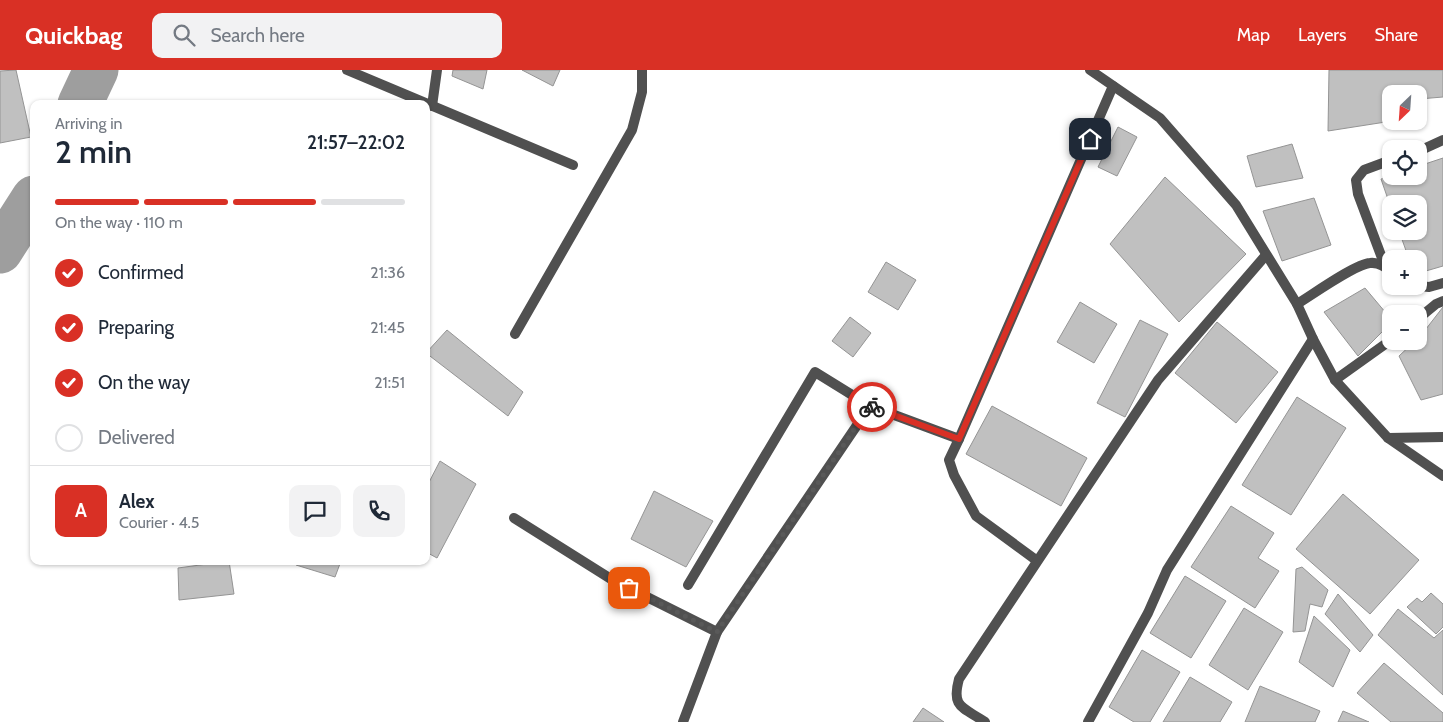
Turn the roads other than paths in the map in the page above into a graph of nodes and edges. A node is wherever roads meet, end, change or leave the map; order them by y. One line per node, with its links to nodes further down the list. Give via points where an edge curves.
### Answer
1 (347, 70): 6 (street)
2 (437, 70): 7 (street)
3 (642, 70): 20 (street, via 642,92 632,130)
4 (1090, 70): 5 (street)
5 (1112, 86): 13 (street, via 1160,118 1236,206); 27 (street)
6 (418, 100)
7 (432, 106): 11 (street)
8 (1443, 140): 9 (street)
9 (1427, 147)
10 (1382, 163): 12 (street, via 1364,170 1356,180 1358,194)
11 (573, 165)
12 (1382, 254)
13 (1266, 255): 18 (street); 30 (street, via 1158,380)
14 (1382, 267): 18 (street, via 1371,263 1358,268)
15 (1443, 283): 16 (street)
16 (1427, 288)
17 (1443, 301): 19 (street)
18 (1297, 304): 21 (street)
19 (1427, 311)
20 (515, 334)
21 (1313, 339): 23 (street); 35 (street, via 1167,570 1148,613)
22 (1382, 346): 23 (street)
23 (1335, 380): 25 (street)
24 (870, 406): 27 (street); 31 (street, via 815,372); 32 (street)
25 (1388, 438): 26 (street); 28 (street)
26 (1443, 438)
27 (959, 439): 30 (street, via 949,460 976,516)
28 (1443, 476)
29 (514, 518): 32 (street, via 611,580)
30 (1036, 560): 34 (street, via 959,679 955,694 957,702)
31 (688, 585)
32 (717, 632): 33 (street)
33 (683, 722)
34 (985, 722)
35 (1088, 722)

